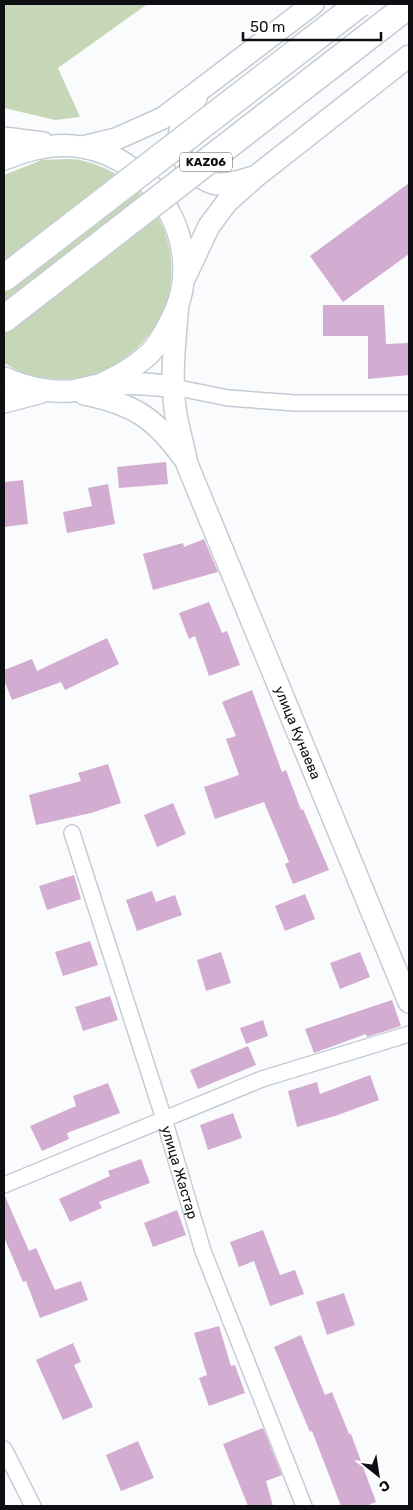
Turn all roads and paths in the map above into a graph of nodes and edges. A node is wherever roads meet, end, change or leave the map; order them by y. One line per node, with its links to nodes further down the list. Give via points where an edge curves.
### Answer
1 (313, 4): 5 (main road)
2 (359, 4): 11 (highway, KАZ06, bridge)
3 (409, 5): 14 (highway, KАZ06, bridge)
4 (409, 56): 10 (main road)
5 (199, 91): 8 (main road, via 163,118 140,130); 10 (main road, via 181,124 178,143 181,156 201,178 214,184)
6 (4, 138): 7 (main road)
7 (60, 145): 8 (main road); 9 (main road, via 31,149)
8 (82, 147): 12 (main road, via 108,154 131,167 156,191 178,230)
9 (4, 160)
10 (255, 177): 12 (main road, via 228,202 209,226)
11 (4, 278)
12 (183, 282): 13 (main road)
13 (178, 304): 16 (main road, via 167,330 149,354 127,372); 17 (main road)
14 (4, 319)
15 (4, 378): 18 (main road)
16 (100, 385): 17 (main road); 19 (main road)
17 (174, 387): 21 (street, via 228,398 295,403); 22 (main road, via 176,415)
18 (50, 391): 19 (main road); 20 (main road)
19 (72, 391): 22 (main road, via 113,400 147,416)
20 (4, 402)
21 (409, 403)
22 (188, 464): 24 (main road, улица Кунаева)
23 (72, 833): 26 (street, улица Жастар)
24 (409, 1002)
25 (409, 1034): 26 (street, via 262,1079)
26 (164, 1119): 27 (street); 30 (street, улица Жастар, via 203,1251)
27 (4, 1185)
28 (4, 1449): 29 (street)
29 (33, 1506)
30 (304, 1506)

